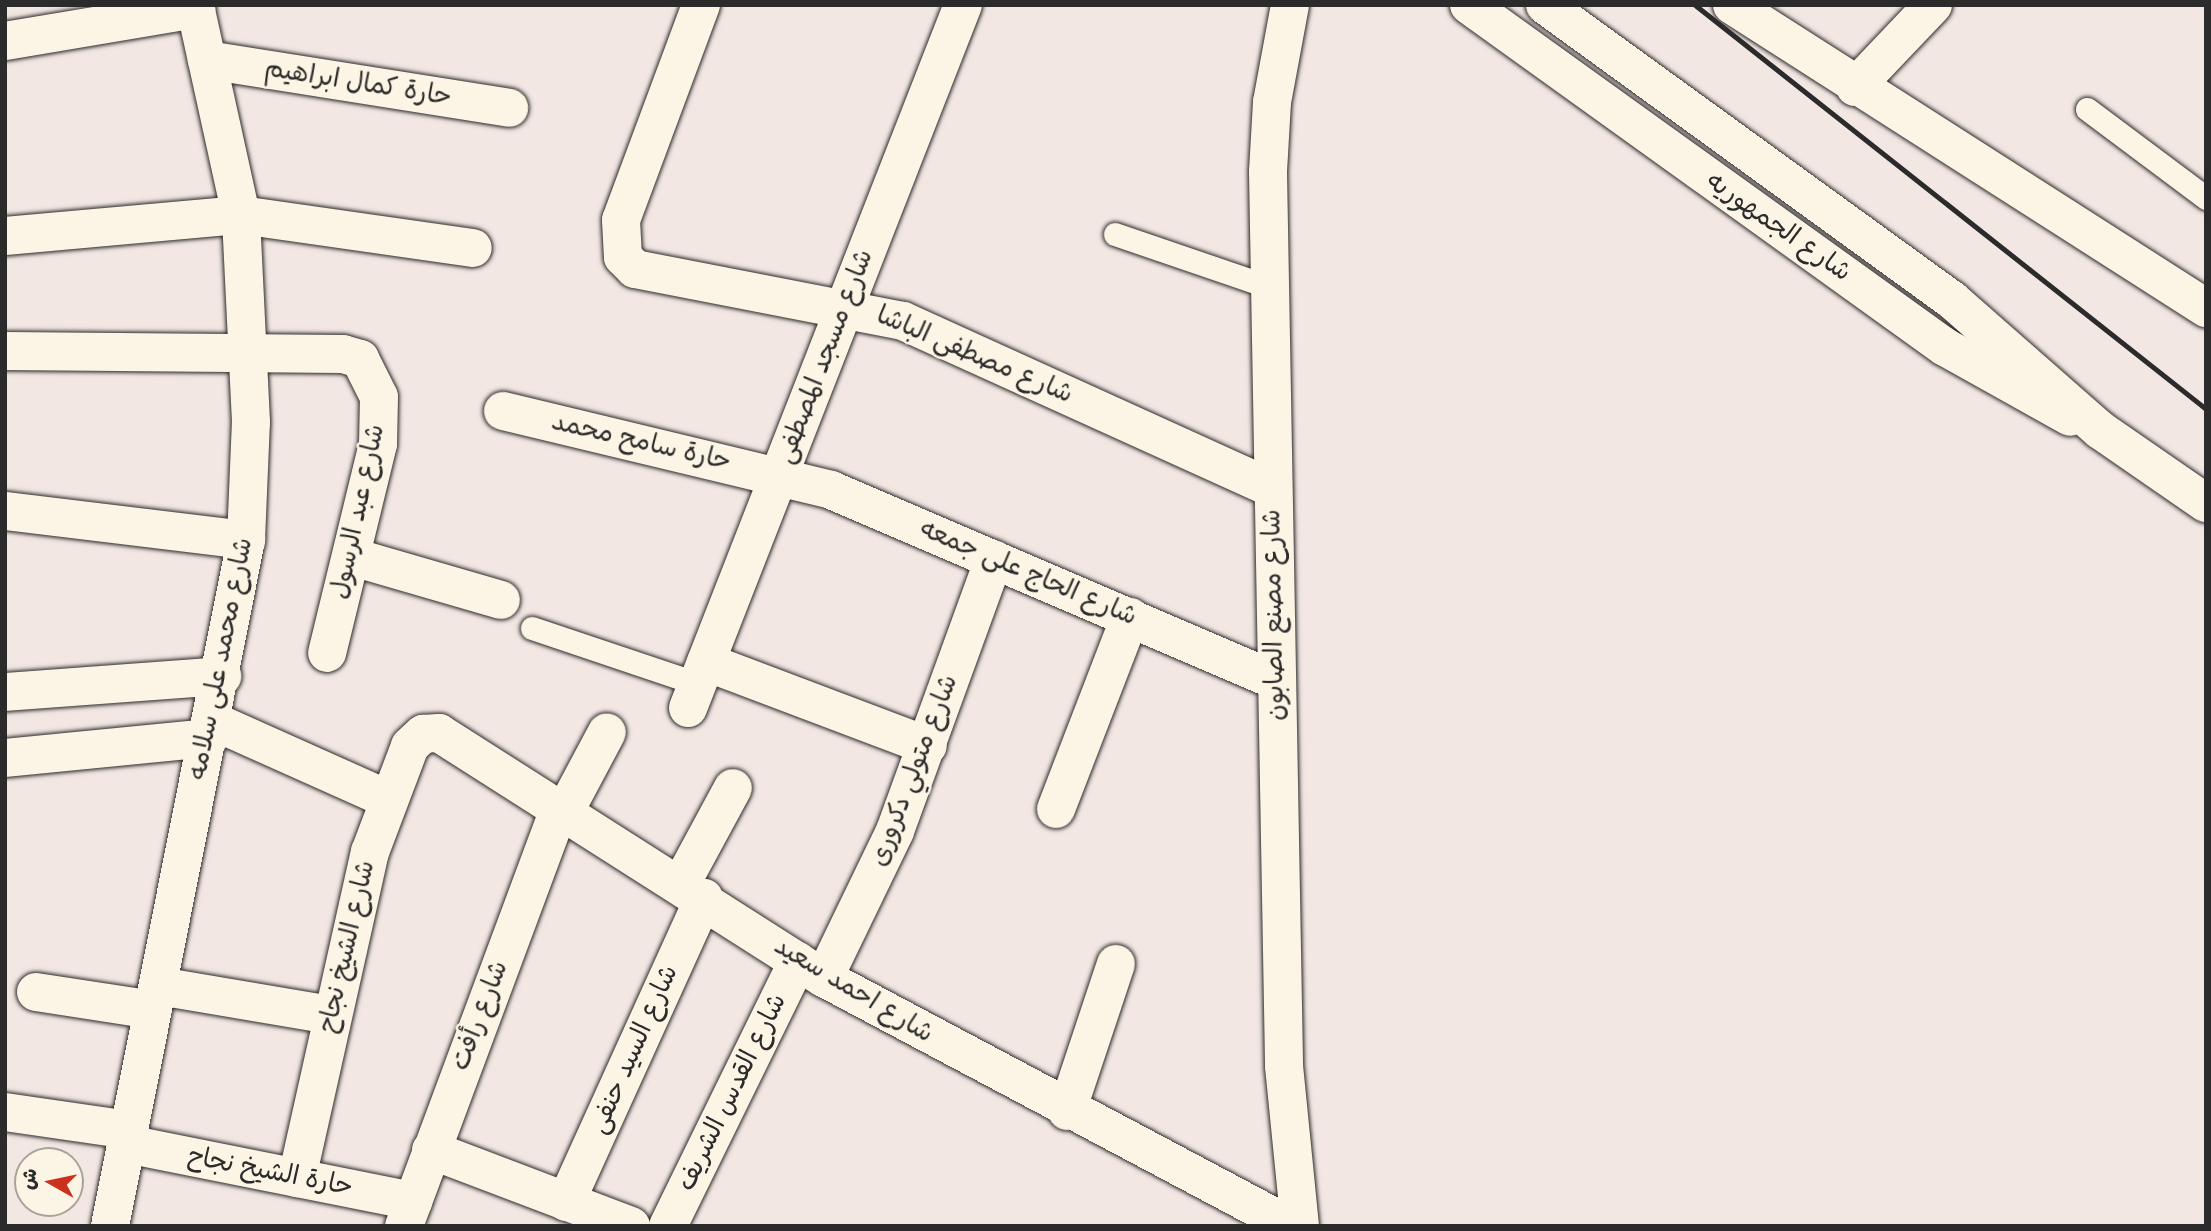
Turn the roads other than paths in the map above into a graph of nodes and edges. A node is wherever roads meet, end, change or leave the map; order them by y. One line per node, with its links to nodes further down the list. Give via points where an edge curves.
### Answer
1 (701, 5): 22 (street, شارع مصطفى الباشا, via 621,220 624,257 660,278)
2 (963, 5): 22 (street, شارع مسجد المصطفى)
3 (1290, 5): 21 (street, شارع مصنع الصابون, via 1272,102)
4 (1469, 5): 12 (street, شارع الجمهوريه)
5 (1545, 5): 9 (street, شارع الجمهوريه)
6 (1732, 5): 13 (street)
7 (1933, 5): 13 (street)
8 (195, 7): 10 (street); 11 (street, شارع محمد على سلامه)
9 (1586, 36): 12 (street); 27 (street, شارع الجمهوريه, via 1952,300)
10 (5, 41)
11 (207, 60): 14 (street, حارة كمال ابراهيم); 17 (street, شارع محمد على سلامه)
12 (1558, 70): 27 (street, شارع الجمهوريه, via 1945,347 2037,403)
13 (1856, 88): 23 (street)
14 (509, 107)
15 (2087, 109): 16 (lane)
16 (2206, 198)
17 (240, 215): 19 (street); 20 (street); 25 (street, شارع محمد على سلامه)
18 (1115, 234): 21 (lane)
19 (5, 236)
20 (473, 248)
21 (1270, 287): 29 (street, شارع مصنع الصابون)
22 (846, 306): 28 (street, شارع مسجد المصطفى); 29 (street, شارع مصطفى الباشا, via 902,321)
23 (2206, 308)
24 (5, 351): 25 (street, شارع عبد الرسول)
25 (250, 353): 32 (street, شارع محمد على سلامه); 33 (street, شارع عبد الرسول, via 343,354 360,359 373,377 378,444)
26 (503, 411): 28 (street, حارة سامح محمد)
27 (2100, 430): 30 (street, شارع الجمهوريه)
28 (779, 476): 34 (street, شارع الحاج على جمعه, via 858,500); 41 (street, شارع مسجد المصطفى)
29 (1273, 489): 40 (street, شارع مصنع الصابون)
30 (2206, 503)
31 (5, 511): 32 (street)
32 (246, 540): 39 (street, شارع محمد على سلامه)
33 (353, 557): 35 (street); 38 (street, شارع عبد الرسول)
34 (994, 559): 36 (street, شارع الحاج على جمعه); 46 (street, شارع متولي دكرورى)
35 (500, 600)
36 (1130, 617): 40 (street, شارع الحاج على جمعه); 51 (street)
37 (532, 628): 41 (lane)
38 (327, 653)
39 (222, 676): 42 (street); 43 (street, شارع محمد على سلامه)
40 (1275, 680): 69 (street, شارع مصنع الصابون, via 1284,1066)
41 (697, 685): 46 (street)
42 (5, 692)
43 (211, 730): 47 (street); 49 (street); 56 (street, شارع محمد على سلامه)
44 (607, 732): 50 (street, شارع رأفت)
45 (430, 733): 49 (street, شارع الشيخ نجاح, via 410,746); 50 (street, شارع احمد سعيد, via 453,740)
46 (928, 746): 54 (street, شارع متولي دكرورى)
47 (5, 758)
48 (733, 788): 52 (street, شارع السيد حنفى)
49 (387, 799): 57 (street, شارع الشيخ نجاح, via 354,906)
50 (562, 809): 52 (street, شارع احمد سعيد); 61 (street, شارع رأفت)
51 (1056, 809)
52 (692, 891): 54 (street, شارع احمد سعيد); 63 (street, شارع السيد حنفى)
53 (1116, 964): 58 (street)
54 (811, 970): 58 (street, شارع احمد سعيد); 67 (street, شارع القدس الشريف)
55 (36, 992): 56 (street)
56 (156, 998): 57 (street); 60 (street, شارع محمد على سلامه)
57 (331, 1015): 62 (street, شارع الشيخ نجاح)
58 (1067, 1111): 68 (street, شارع احمد سعيد)
59 (5, 1112): 60 (street, حارة الشيخ نجاح)
60 (129, 1137): 62 (street, حارة الشيخ نجاح); 65 (street, شارع محمد على سلامه)
61 (431, 1150): 63 (street); 64 (street, شارع رأفت)
62 (298, 1178): 64 (street, حارة الشيخ نجاح)
63 (566, 1202): 66 (street)
64 (408, 1213)
65 (110, 1226)
66 (631, 1226)
67 (668, 1226)
68 (1292, 1226)
69 (1300, 1226)

